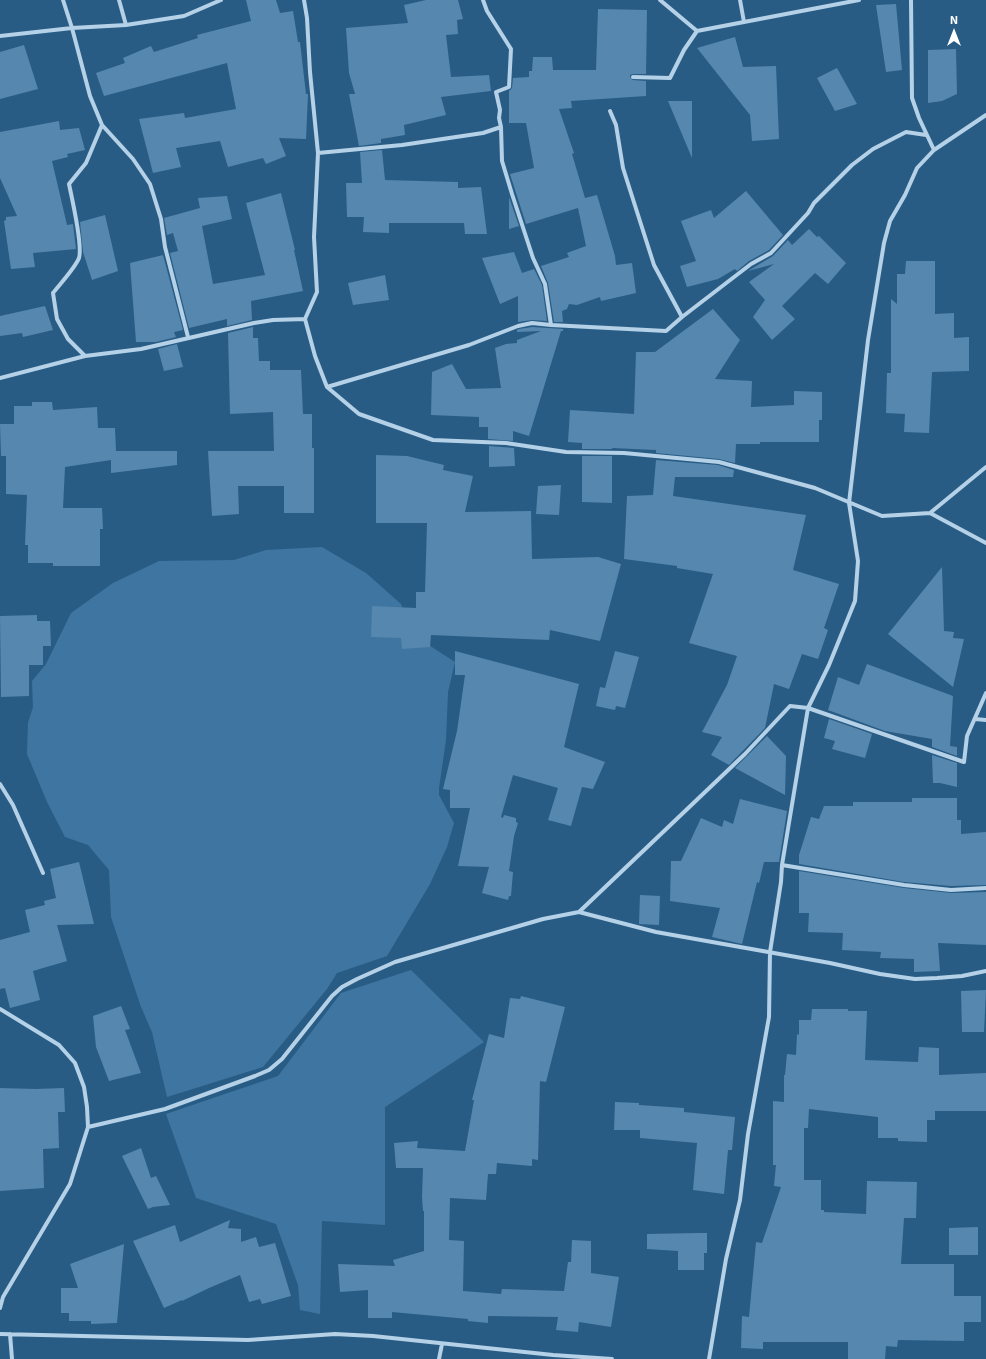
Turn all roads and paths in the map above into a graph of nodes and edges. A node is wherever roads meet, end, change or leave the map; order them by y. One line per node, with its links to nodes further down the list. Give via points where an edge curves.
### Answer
1 (62, 0): 12 (street)
2 (119, 0): 11 (street)
3 (221, 0): 11 (street, via 184,16)
4 (304, 0): 22 (street)
5 (484, 0): 19 (street, via 487,11 511,49 509,87 496,92)
6 (660, 0): 13 (street)
7 (740, 0): 10 (street)
8 (859, 0): 10 (street)
9 (911, 0): 20 (street, via 912,98)
10 (744, 22): 13 (street)
11 (126, 26): 12 (street)
12 (72, 28): 14 (street); 18 (street, via 90,96)
13 (696, 31): 15 (street, via 670,78)
14 (0, 36)
15 (633, 77)
16 (610, 111): 23 (street, via 616,125 623,168 654,265)
17 (986, 115): 21 (street)
18 (102, 125): 26 (street, via 133,159 150,184 162,219 165,247); 27 (street, via 86,163 69,184 79,241 79,257 53,293 57,319 68,339)
19 (501, 127): 22 (street, via 483,133 402,145); 25 (street, via 502,161 533,258 545,284)
20 (926, 135): 21 (street); 23 (street, via 906,132 862,157 814,203 771,253 751,264)
21 (934, 150): 31 (street, via 917,168 890,221 884,243 868,340)
22 (318, 153): 24 (street, via 314,237 316,292)
23 (682, 317): 25 (street, via 666,331)
24 (305, 319): 26 (street, via 273,320); 29 (street)
25 (551, 325): 29 (street, via 532,323 518,326 469,345)
26 (188, 337): 27 (street, via 141,349)
27 (85, 356): 28 (street)
28 (0, 378)
29 (327, 387): 31 (street, via 359,414 433,440 506,443 566,452 720,462 815,488)
30 (986, 467): 32 (street)
31 (849, 503): 32 (street, via 882,516); 35 (street, via 858,561 855,600)
32 (930, 513): 33 (street)
33 (986, 543)
34 (986, 693): 36 (street)
35 (808, 708): 36 (street, via 964,762 967,736); 39 (street); 42 (street, via 790,706 745,754)
36 (975, 719): 37 (street)
37 (986, 720)
38 (0, 784): 40 (street, via 13,805)
39 (782, 865): 41 (street, via 912,886 951,890); 43 (street)
40 (43, 873)
41 (986, 888)
42 (579, 912): 43 (street, via 656,932); 46 (street, via 543,919 395,962 356,979 332,996 282,1060 269,1070 165,1109)
43 (770, 952): 44 (street, via 880,974 915,978 962,976); 54 (street, via 770,1017 748,1134 740,1200 726,1259)
44 (986, 971)
45 (0, 1009): 46 (street, via 59,1045 75,1063 84,1087)
46 (88, 1127): 47 (street, via 70,1184 3,1297)
47 (0, 1308)
48 (0, 1334): 49 (street)
49 (10, 1334): 50 (street, via 248,1340 335,1334); 51 (street)
50 (442, 1344): 52 (street); 53 (street)
51 (12, 1359)
52 (439, 1359)
53 (612, 1359)
54 (708, 1359)

